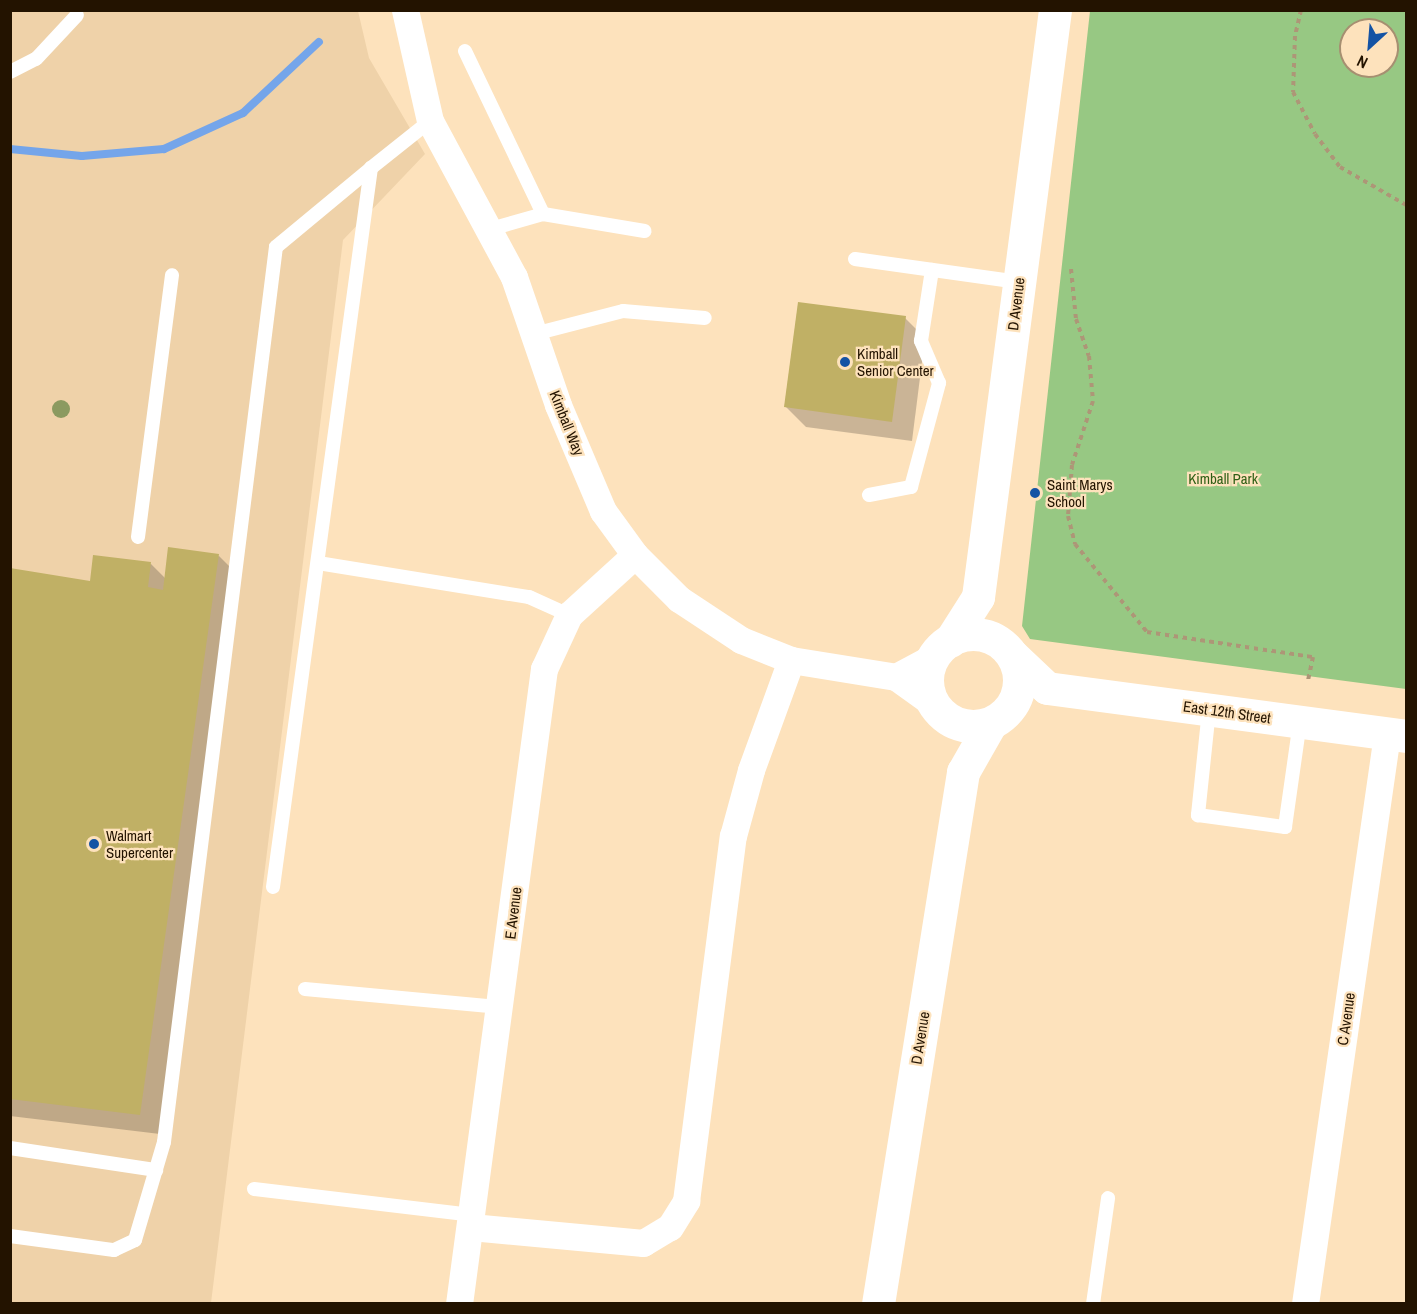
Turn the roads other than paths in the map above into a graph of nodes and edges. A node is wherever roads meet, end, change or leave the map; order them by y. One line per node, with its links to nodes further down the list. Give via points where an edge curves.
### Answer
1 (405, 10): 6 (street, Kimball Way)
2 (1055, 10): 14 (street, D Avenue)
3 (77, 15): 5 (lane, via 36,59)
4 (465, 51): 8 (lane)
5 (10, 72)
6 (430, 121): 7 (lane); 9 (street, Kimball Way)
7 (371, 168): 20 (lane); 38 (lane, via 276,247 164,1143)
8 (543, 214): 9 (lane); 10 (lane)
9 (487, 230): 16 (street, Kimball Way, via 514,277)
10 (645, 231)
11 (855, 259): 12 (lane)
12 (932, 270): 14 (lane); 17 (lane, via 921,341 939,383 911,487)
13 (172, 275): 18 (lane)
14 (1018, 282): 21 (street, D Avenue)
15 (705, 318): 16 (lane, via 623,310)
16 (534, 334): 19 (street, Kimball Way, via 603,511)
17 (869, 495)
18 (138, 537)
19 (635, 555): 22 (street, E Avenue); 25 (street, Kimball Way, via 679,599 741,640)
20 (318, 563): 22 (lane, via 529,597); 34 (lane)
21 (978, 597): 23 (street, D Avenue); 24 (street)
22 (569, 615): 36 (street, E Avenue, via 544,669)
23 (942, 649): 24 (street, via 972,634); 26 (street); 29 (street, via 927,686)
24 (1007, 649): 27 (street); 30 (street, via 1020,685)
25 (791, 660): 26 (street, Kimball Way); 41 (street, via 751,770 733,836 686,1201 670,1227 643,1243)
26 (899, 680): 29 (street, Kimball Way)
27 (1044, 686): 28 (street, East 12th Street); 30 (street)
28 (1209, 710): 31 (street, East 12th Street); 31 (lane, via 1198,815 1285,827)
29 (941, 711): 30 (street, via 966,726); 33 (street, D Avenue)
30 (999, 717): 33 (street, D Avenue)
31 (1300, 722): 32 (street, East 12th Street)
32 (1397, 735): 46 (street, C Avenue)
33 (963, 772): 44 (street, D Avenue)
34 (273, 887)
35 (305, 989): 36 (lane)
36 (500, 1007): 41 (street, E Avenue)
37 (10, 1148): 38 (lane)
38 (156, 1170): 42 (lane, via 135,1240 114,1250)
39 (254, 1189): 41 (lane)
40 (1108, 1198): 45 (lane)
41 (472, 1221): 43 (street, E Avenue)
42 (10, 1236)
43 (459, 1304)
44 (878, 1304)
45 (1093, 1304)
46 (1305, 1304)

